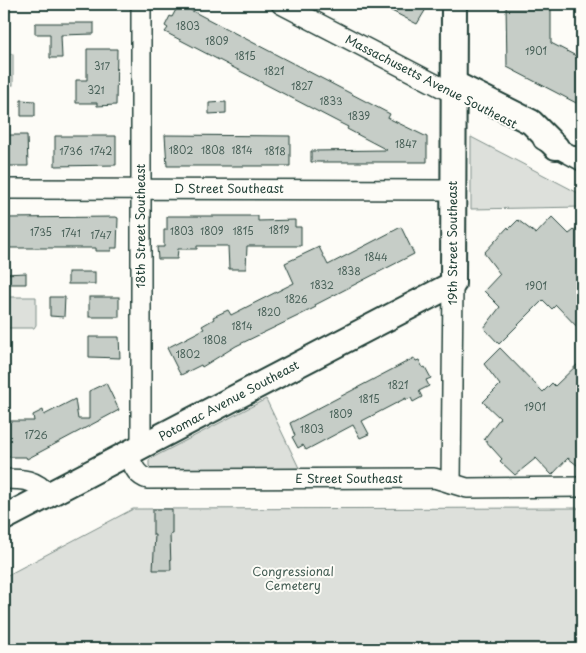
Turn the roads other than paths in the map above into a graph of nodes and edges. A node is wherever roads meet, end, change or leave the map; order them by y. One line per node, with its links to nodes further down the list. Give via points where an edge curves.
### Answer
1 (141, 4): 8 (street, 18th Street Southeast)
2 (280, 4): 4 (street, Massachusetts Avenue Southeast)
3 (454, 4): 4 (main road, 19th Street Southeast)
4 (453, 88): 5 (main road, via 531,122); 9 (main road, 19th Street Southeast)
5 (556, 147): 6 (street)
6 (582, 161)
7 (4, 189): 8 (street, D Street Southeast)
8 (141, 189): 9 (street, D Street Southeast); 11 (street, 18th Street Southeast)
9 (454, 190): 10 (main road, 19th Street Southeast)
10 (453, 284): 11 (main road, Potomac Avenue Southeast); 13 (street, 19th Street Southeast)
11 (134, 451): 13 (street, E Street Southeast, via 138,474 148,479 434,478); 15 (main road, Potomac Avenue Southeast)
12 (4, 479): 15 (street, via 34,482)
13 (451, 483): 14 (street, E Street Southeast, via 467,488)
14 (582, 487)
15 (48, 495): 16 (main road, Potomac Avenue Southeast)
16 (4, 518)

